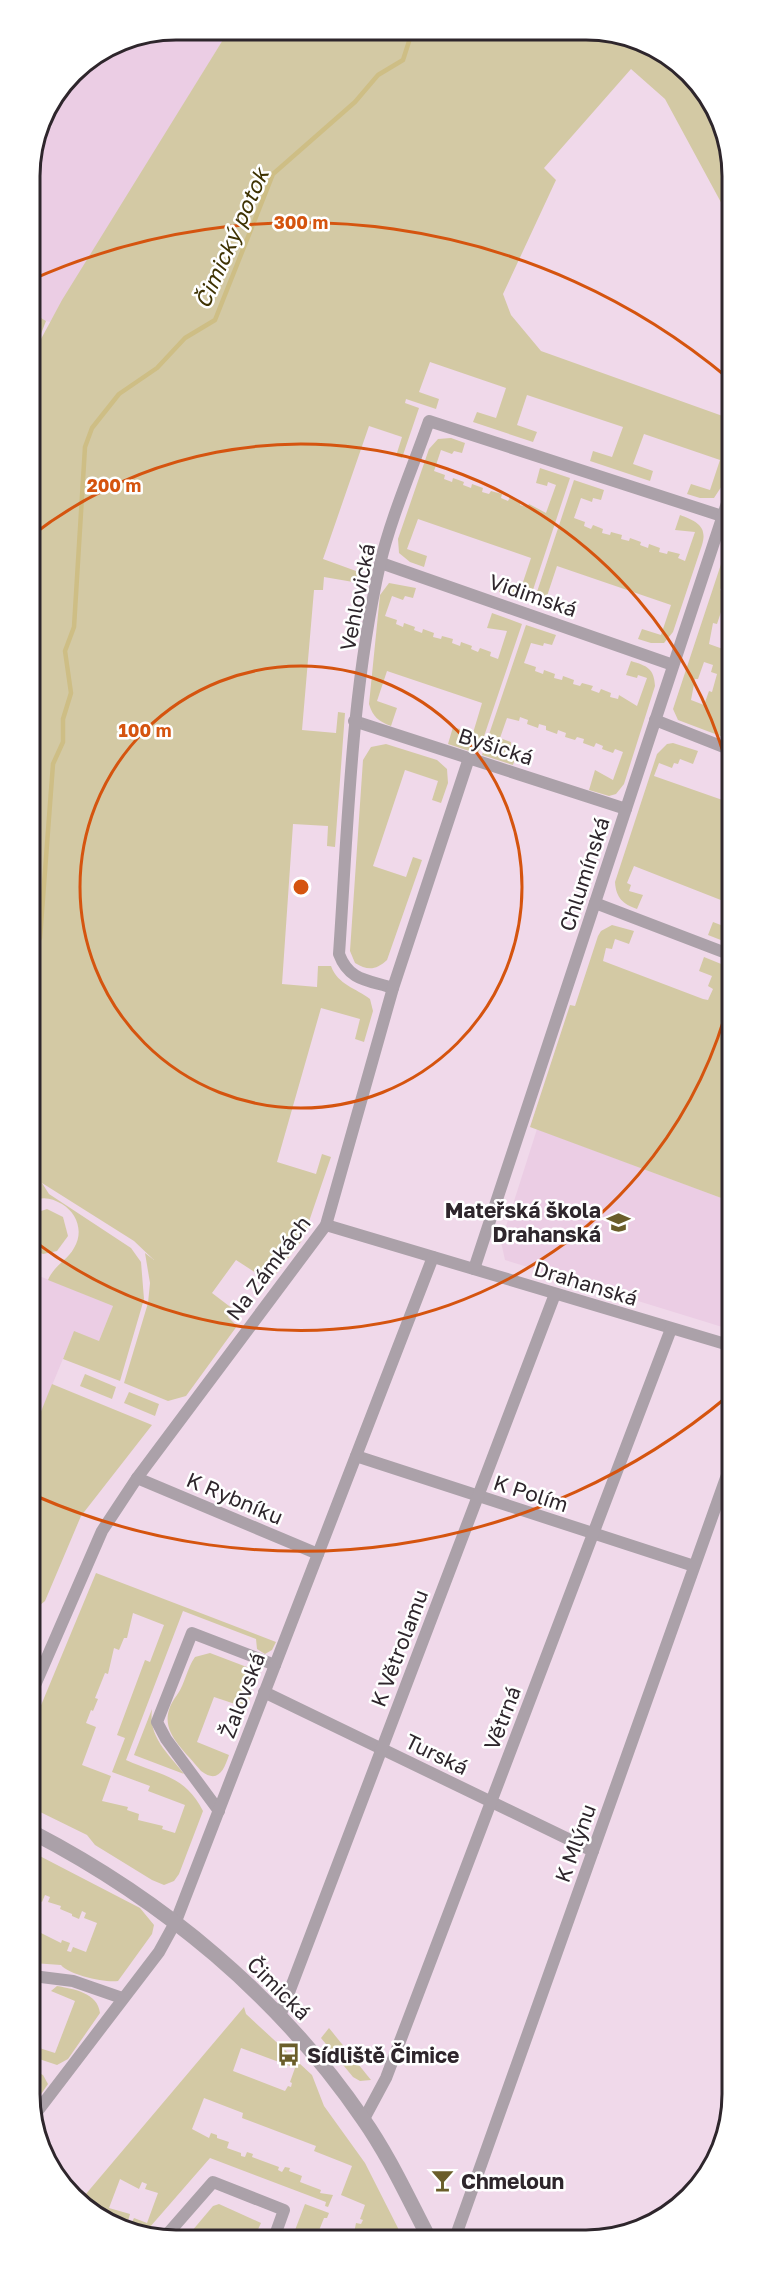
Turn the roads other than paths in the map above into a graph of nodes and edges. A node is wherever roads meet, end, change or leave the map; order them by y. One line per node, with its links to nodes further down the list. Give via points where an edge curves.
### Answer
1 (722, 516): 2 (street, Vehlovická, via 429,421); 3 (street, Chlumínská)
2 (381, 563): 3 (street, Vidimská); 5 (street, Vehlovická)
3 (673, 665): 4 (street, Chlumínská)
4 (655, 720): 6 (street); 8 (street, Chlumínská)
5 (354, 721): 7 (street, Byšická); 11 (street, Vehlovická, via 339,954 344,968 357,977)
6 (722, 746)
7 (469, 758): 8 (street, Byšická); 11 (street, Na Zámkách)
8 (626, 808): 9 (street, Chlumínská)
9 (595, 903): 10 (street); 14 (street, Chlumínská)
10 (722, 952)
11 (393, 988): 12 (street, Na Zámkách)
12 (326, 1225): 13 (street, Drahanská); 19 (street, Na Zámkách)
13 (433, 1257): 14 (street, Drahanská); 18 (street, Žalovská)
14 (474, 1269): 15 (street, Drahanská)
15 (555, 1294): 16 (street, Drahanská); 21 (street, K Větrolamu)
16 (671, 1329): 17 (street, Drahanská); 22 (street, Větrná)
17 (722, 1343)
18 (356, 1456): 21 (street, K Polím); 23 (street, Žalovská)
19 (137, 1478): 23 (street, K Rybníku); 26 (street, Na Zámkách, via 102,1531)
20 (722, 1489): 24 (street, K Mlýnu)
21 (478, 1496): 22 (street, K Polím); 28 (street, K Větrolamu)
22 (593, 1533): 24 (street, K Polím); 29 (street, Větrná)
23 (318, 1554): 25 (street, Žalovská)
24 (694, 1566): 32 (street, K Mlýnu)
25 (275, 1665): 27 (street, Žalovská); 30 (street, via 192,1633 161,1707 158,1722 165,1737)
26 (40, 1673)
27 (264, 1692): 28 (street, Turská); 30 (street, Žalovská)
28 (381, 1749): 29 (street, Turská); 36 (street, K Větrolamu)
29 (491, 1802): 32 (street, Turská); 38 (street, Větrná, via 386,2078)
30 (219, 1811): 33 (street, Žalovská)
31 (40, 1837): 33 (street, Čimická, via 140,1894)
32 (593, 1851): 42 (street, K Mlýnu)
33 (176, 1921): 35 (street, Žalovská, via 159,1952); 36 (street, Čimická)
34 (40, 1977): 35 (street, via 73,1981)
35 (122, 1998): 37 (street, Žalovská)
36 (280, 2016): 38 (street, Čimická)
37 (41, 2106)
38 (364, 2119): 41 (street, Čimická)
39 (171, 2230): 40 (street, via 213,2182 284,2210)
40 (277, 2230)
41 (425, 2230)
42 (458, 2230)

